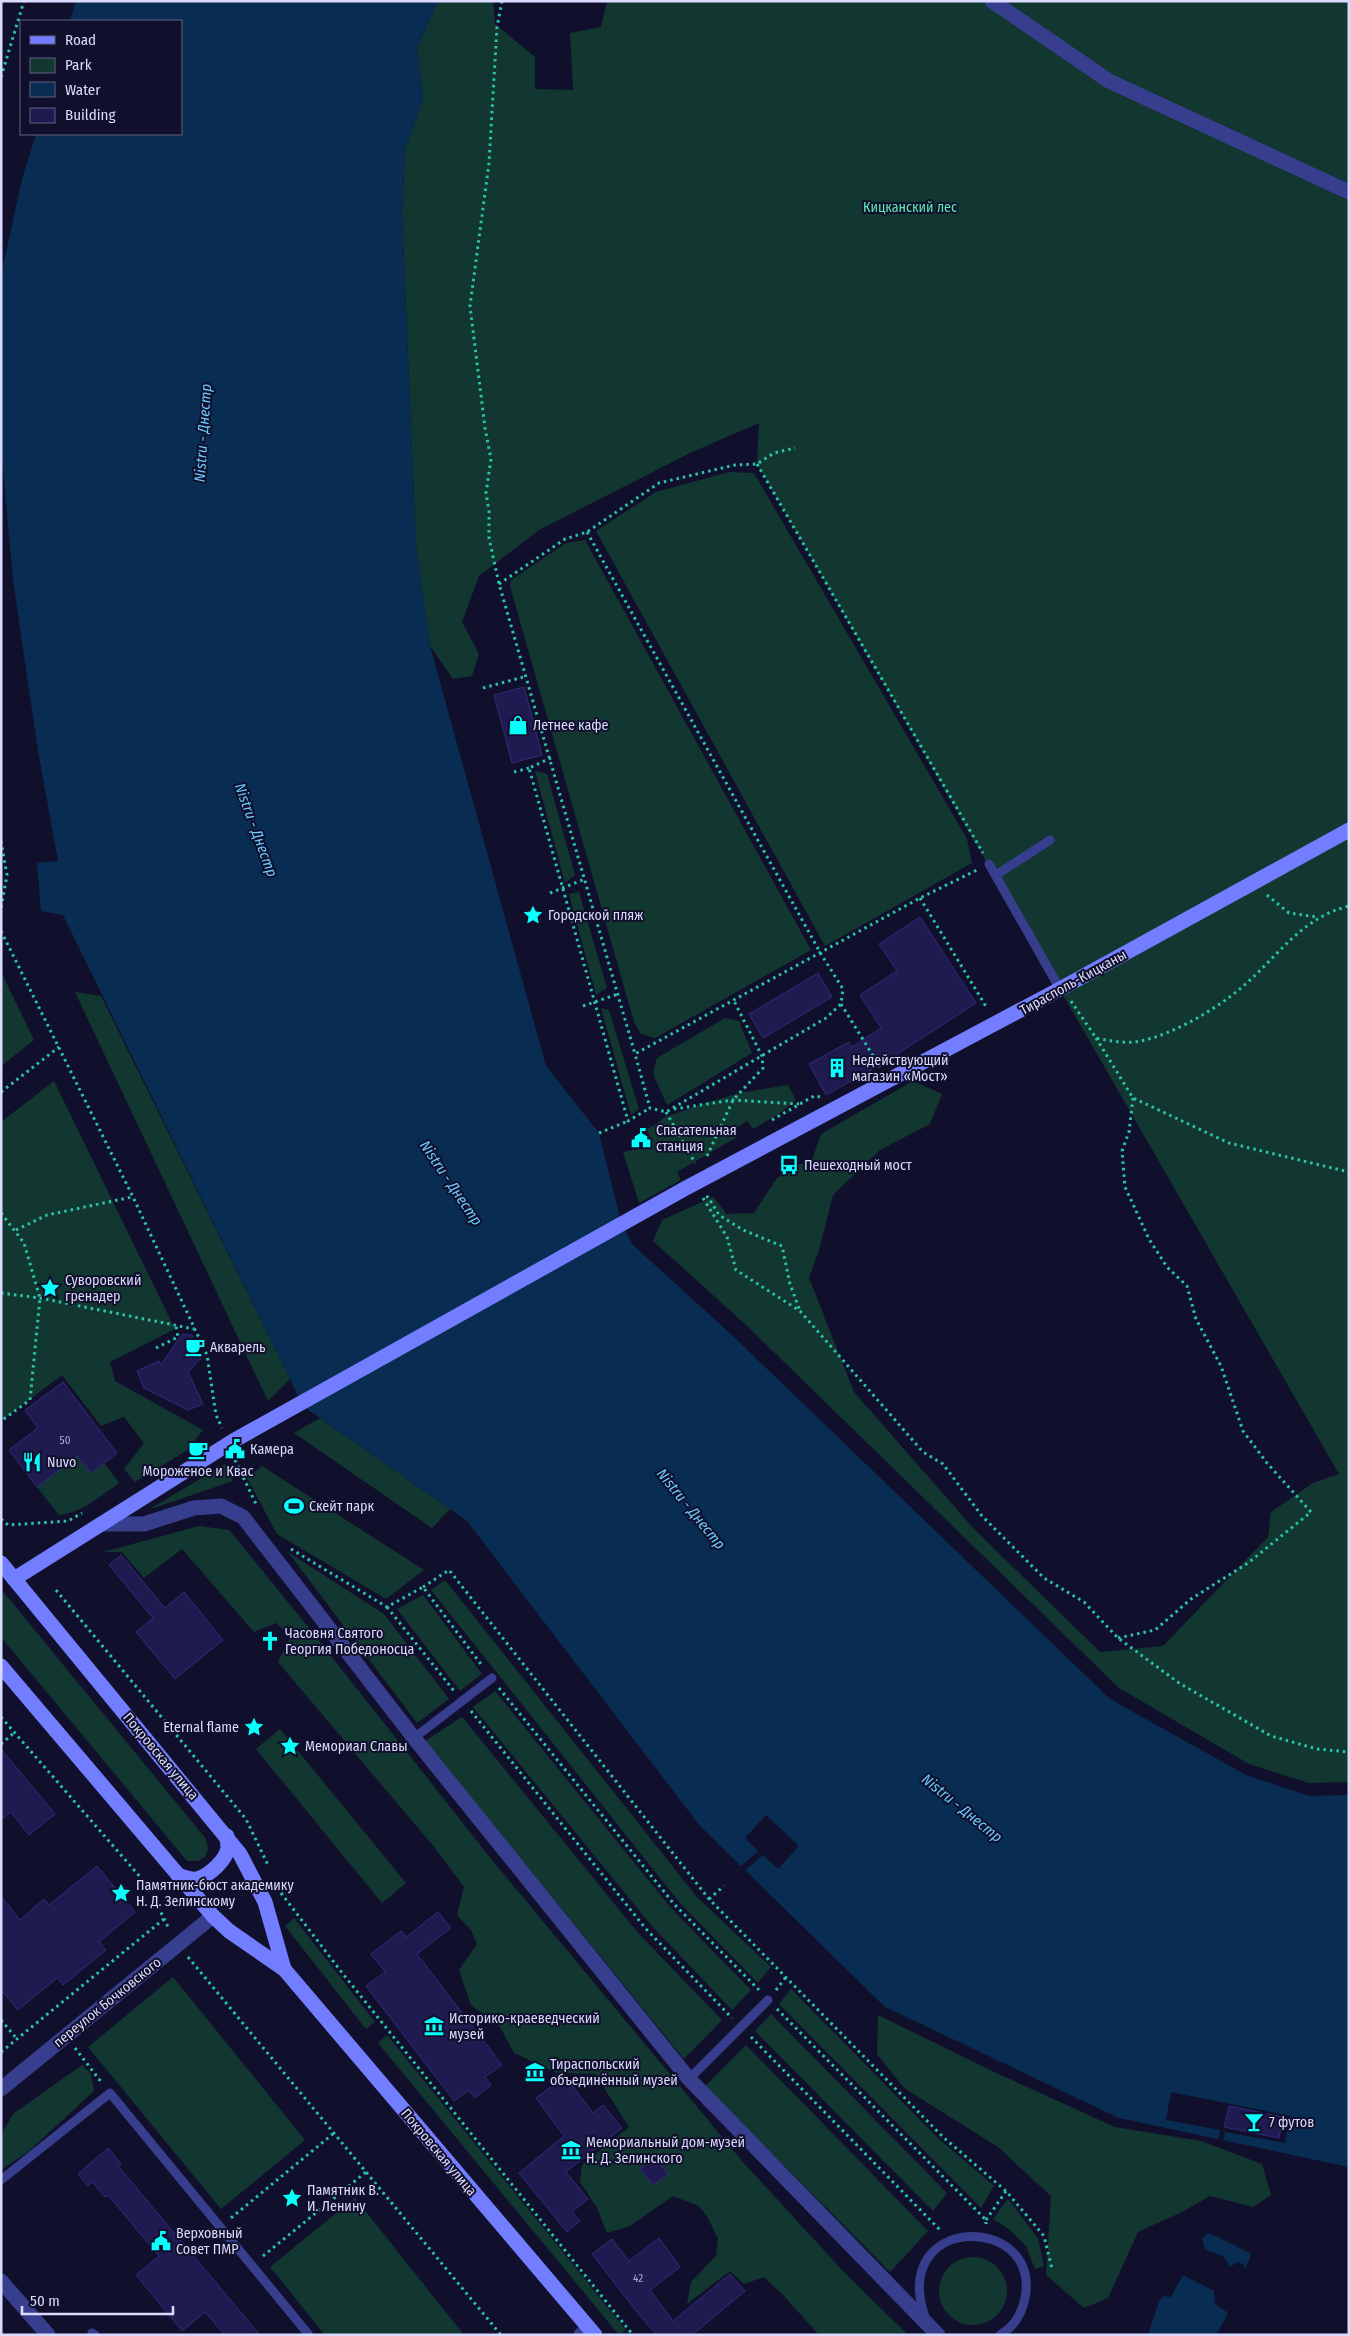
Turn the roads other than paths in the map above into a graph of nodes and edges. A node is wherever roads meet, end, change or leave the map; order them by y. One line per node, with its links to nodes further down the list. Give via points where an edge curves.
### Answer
1 (992, 1): 2 (street, via 1109,81)
2 (1349, 192)
3 (1349, 830): 7 (street, Тирасполь-Кицканы)
4 (1050, 840): 6 (lane)
5 (989, 864): 6 (lane)
6 (996, 875): 7 (lane)
7 (1061, 988): 8 (street, Тирасполь-Кицканы, via 690,1186 233,1441)
8 (101, 1524): 10 (street, Тирасполь-Кицканы); 13 (street, via 144,1524 194,1508 221,1506 243,1516)
9 (1, 1563): 10 (street, Покровская улица)
10 (14, 1579): 14 (street, Покровская улица)
11 (1, 1666): 15 (street, Покровская улица)
12 (492, 1678): 13 (lane)
13 (414, 1738): 19 (street)
14 (227, 1836): 15 (street, via 228,1849 224,1859 207,1874 191,1879); 17 (street, Покровская улица, via 250,1870 265,1902)
15 (178, 1875): 16 (street, Покровская улица)
16 (213, 1916): 17 (street, Покровская улица); 20 (street, переулок Бочковского)
17 (284, 1969): 24 (street, Покровская улица)
18 (768, 2000): 19 (lane)
19 (689, 2079): 23 (street)
20 (1, 2089)
21 (1, 2180): 26 (lane, via 110,2093)
22 (1, 2281): 25 (street)
23 (932, 2329): 27 (lane, via 920,2301 918,2282 924,2264 936,2249 950,2240 971,2235 988,2237 1009,2249 1024,2274 1024,2306 1017,2319)
24 (588, 2332)
25 (48, 2335)
26 (309, 2335)
27 (1000, 2335)

